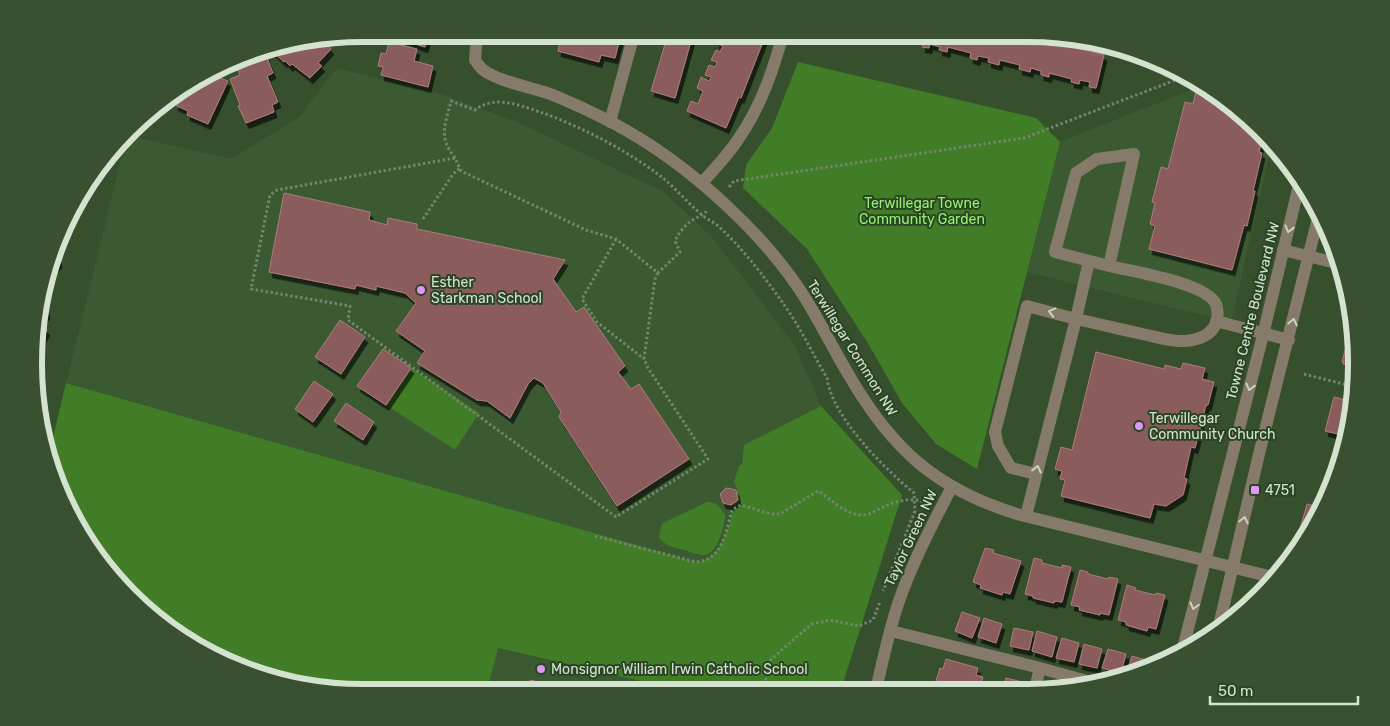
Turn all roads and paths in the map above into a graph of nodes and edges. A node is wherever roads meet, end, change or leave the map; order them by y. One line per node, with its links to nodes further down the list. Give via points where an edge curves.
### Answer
1 (476, 42): 5 (street, Terwillegar Common NW, via 475,60 497,77 553,95)
2 (632, 42): 5 (street)
3 (780, 42): 8 (street, via 753,116)
4 (1176, 80): 10 (path, via 1024,138 734,181)
5 (610, 122): 8 (street, Terwillegar Common NW, via 658,150)
6 (455, 158): 7 (path); 11 (path, via 443,138 451,101 475,110 490,102 516,104 553,117 632,158 663,178); 25 (path, via 277,190 270,195 251,289 350,306 348,320 616,517 708,459)
7 (460, 168): 12 (path); 14 (path, via 586,230)
8 (702, 183): 10 (street, Terwillegar Common NW)
9 (1297, 192): 15 (street, Towne Centre Boulevard NW, one-way to 15)
10 (719, 198): 29 (street, Terwillegar Common NW, via 752,230 795,283 866,404 889,434 918,463)
11 (702, 216): 20 (path, via 680,232 675,241 680,252); 30 (path, via 716,225 750,260 786,307 828,378 829,390 843,414 880,462 914,493)
12 (422, 219)
13 (1316, 225): 16 (street)
14 (616, 239): 20 (path); 25 (path, via 582,299 597,322)
15 (1283, 250): 16 (street); 23 (street, Towne Centre Boulevard NW)
16 (1308, 257): 18 (street); 24 (street, one-way to 16)
17 (1089, 261): 19 (street); 19 (street, via 1055,252 1076,173 1097,159 1134,154); 21 (street)
18 (1331, 262)
19 (1109, 266): 22 (street, via 1187,284 1215,303)
20 (658, 273): 25 (path)
21 (1076, 319): 22 (street, via 1183,342 1209,334); 28 (street, one-way to 21); 28 (street, one-way to 28, via 1027,306 995,432 998,446 1011,468)
22 (1216, 321): 23 (street)
23 (1263, 335): 24 (street); 34 (street, Towne Centre Boulevard NW, one-way to 34)
24 (1288, 340): 35 (street, one-way to 24)
25 (644, 359)
26 (1304, 374): 27 (path)
27 (1347, 385)
28 (1036, 474): 32 (street)
29 (952, 487): 31 (street, Taylor Green NW); 32 (street, Terwillegar Common NW, via 991,506)
30 (916, 500): 31 (path); 33 (path, via 888,504 861,515 844,510 818,491 780,514 741,505 732,510 721,547 701,562); 42 (path, via 915,511 873,620 859,626 830,620 812,624 771,658)
31 (940, 510): 38 (street, Taylor Green NW, via 910,571)
32 (1026, 516): 34 (street, Terwillegar Common NW)
33 (595, 536)
34 (1206, 561): 35 (street, Terwillegar Common NW); 39 (street, Towne Centre Boulevard NW, one-way to 39)
35 (1232, 567): 36 (street, Terwillegar Common NW); 37 (street)
36 (1267, 576)
37 (1221, 618)
38 (891, 632): 40 (street); 43 (street, Taylor Green NW)
39 (1185, 642)
40 (1040, 668): 41 (street); 44 (street)
41 (1080, 679)
42 (764, 684)
43 (878, 684)
44 (1036, 684)

